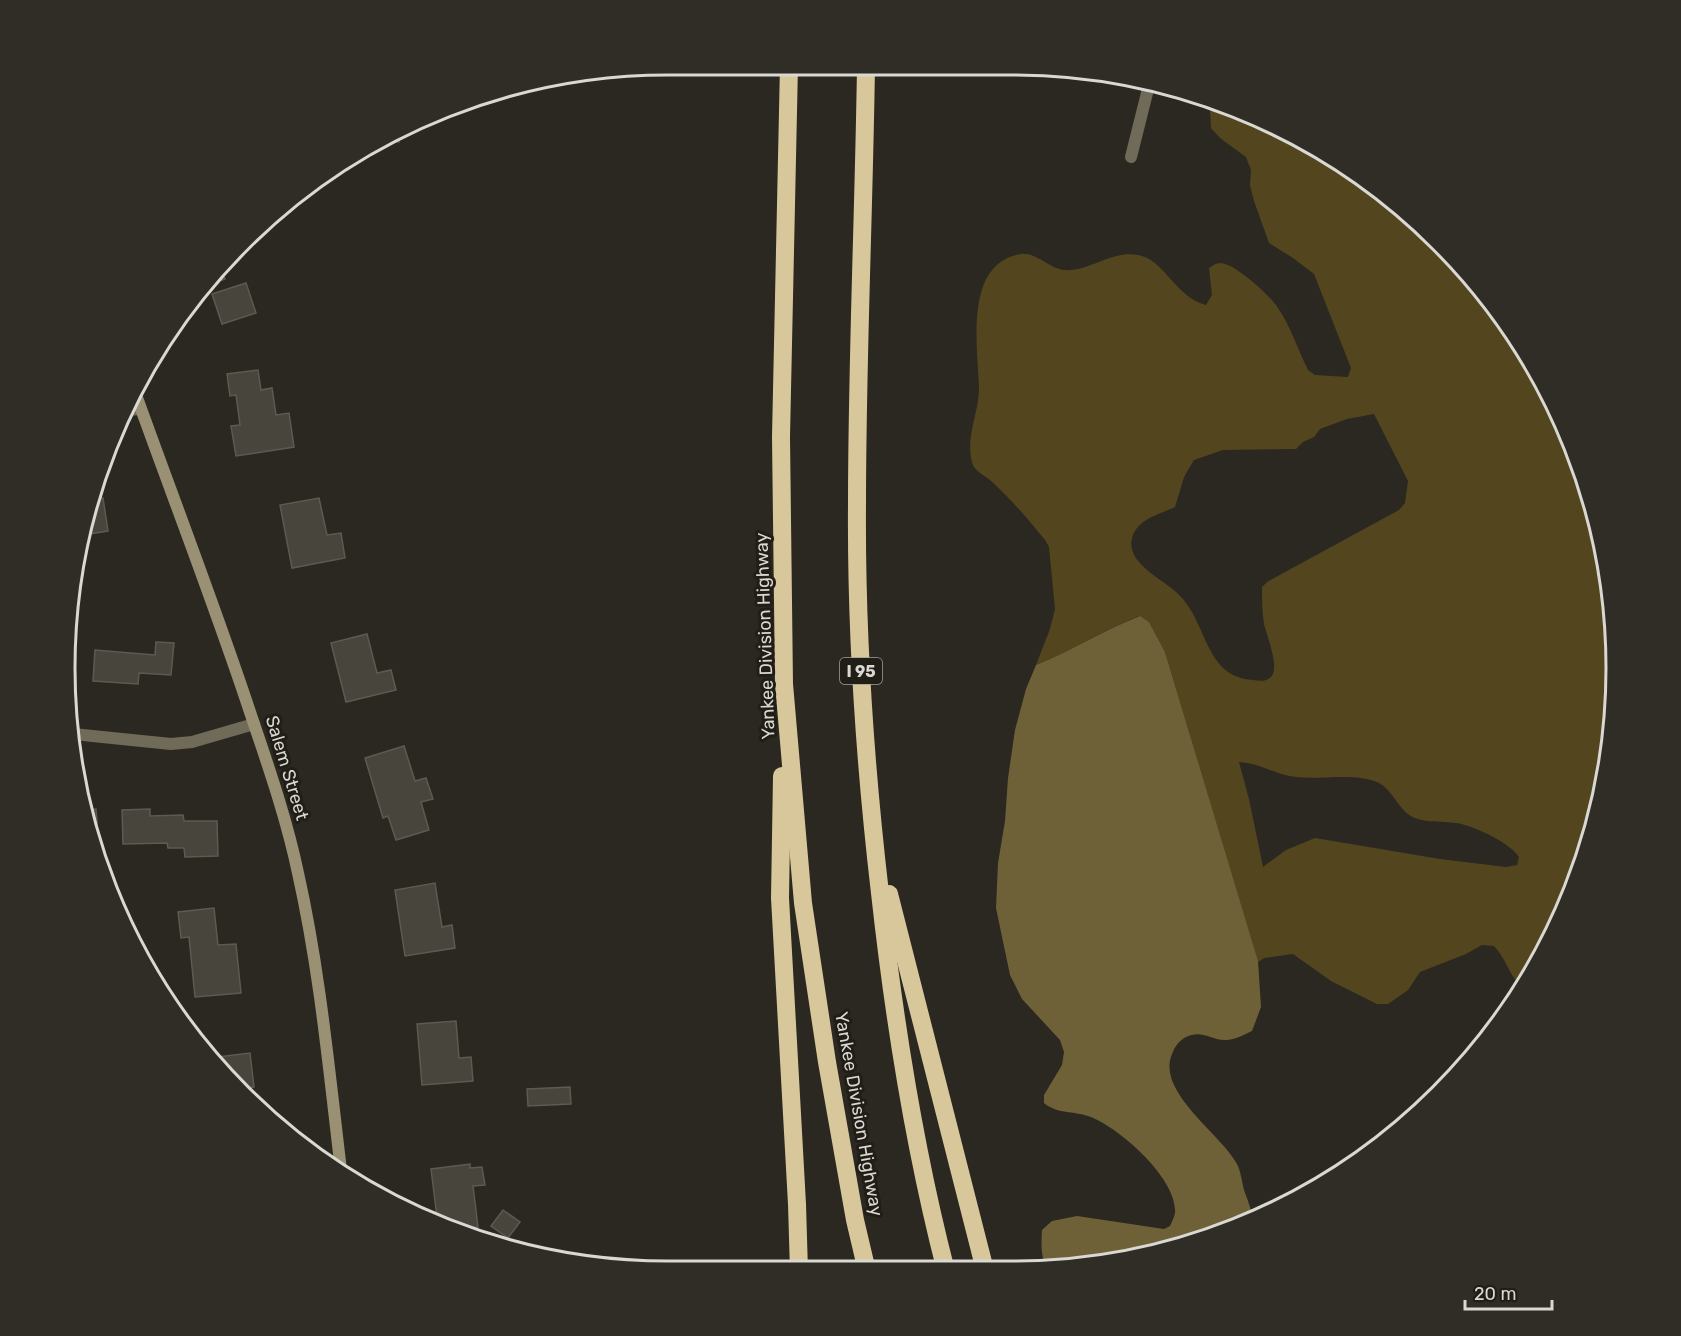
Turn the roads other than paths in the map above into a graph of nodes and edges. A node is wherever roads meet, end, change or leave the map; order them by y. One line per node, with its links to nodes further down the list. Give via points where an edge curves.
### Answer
1 (789, 75): 8 (highway, Yankee Division Highway, via 781,437)
2 (866, 75): 11 (highway, I 95, via 857,505 862,693)
3 (1148, 91): 4 (street)
4 (1131, 157)
5 (138, 401): 7 (main road, Salem Street)
6 (134, 409): 7 (street)
7 (141, 409): 9 (main road, Salem Street)
8 (784, 684): 13 (highway, via 780,898); 14 (highway, Yankee Division Highway, via 803,903 827,1062)
9 (254, 724): 10 (street, via 182,743); 12 (main road, Salem Street, via 298,873 327,1051)
10 (79, 734)
11 (872, 825): 15 (highway, I 95, via 907,1086); 16 (highway)
12 (340, 1162)
13 (799, 1261)
14 (865, 1261)
15 (944, 1261)
16 (983, 1261)

